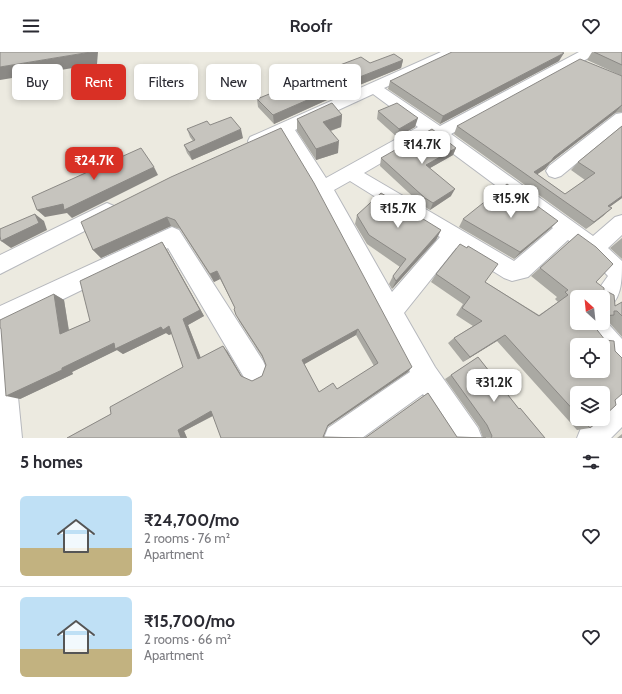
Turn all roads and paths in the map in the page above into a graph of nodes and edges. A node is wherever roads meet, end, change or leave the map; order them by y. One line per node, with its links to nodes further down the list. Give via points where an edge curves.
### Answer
1 (452, 52): 5 (street)
2 (589, 52): 3 (street)
3 (567, 58): 4 (street); 8 (street)
4 (587, 67)
5 (374, 88): 7 (street); 8 (street)
6 (622, 118): 10 (street)
7 (286, 128): 9 (street); 12 (street)
8 (434, 130): 11 (street); 15 (street)
9 (242, 148)
10 (555, 171)
11 (350, 173): 12 (street); 16 (street)
12 (323, 188): 20 (street)
13 (119, 205): 18 (street)
14 (622, 223): 17 (street)
15 (567, 228): 16 (street, via 516,271 512,271); 17 (street)
16 (454, 235): 20 (street)
17 (594, 248): 19 (street, via 621,277)
18 (0, 265)
19 (610, 291)
20 (391, 311): 27 (street)
21 (0, 318): 26 (street, via 172,236)
22 (597, 330): 24 (street)
23 (0, 335): 25 (street)
24 (622, 357)
25 (1, 361): 29 (street)
26 (254, 370)
27 (426, 376): 30 (street); 31 (street)
28 (622, 407): 32 (street)
29 (8, 438)
30 (338, 438)
31 (468, 438)
32 (591, 438)

